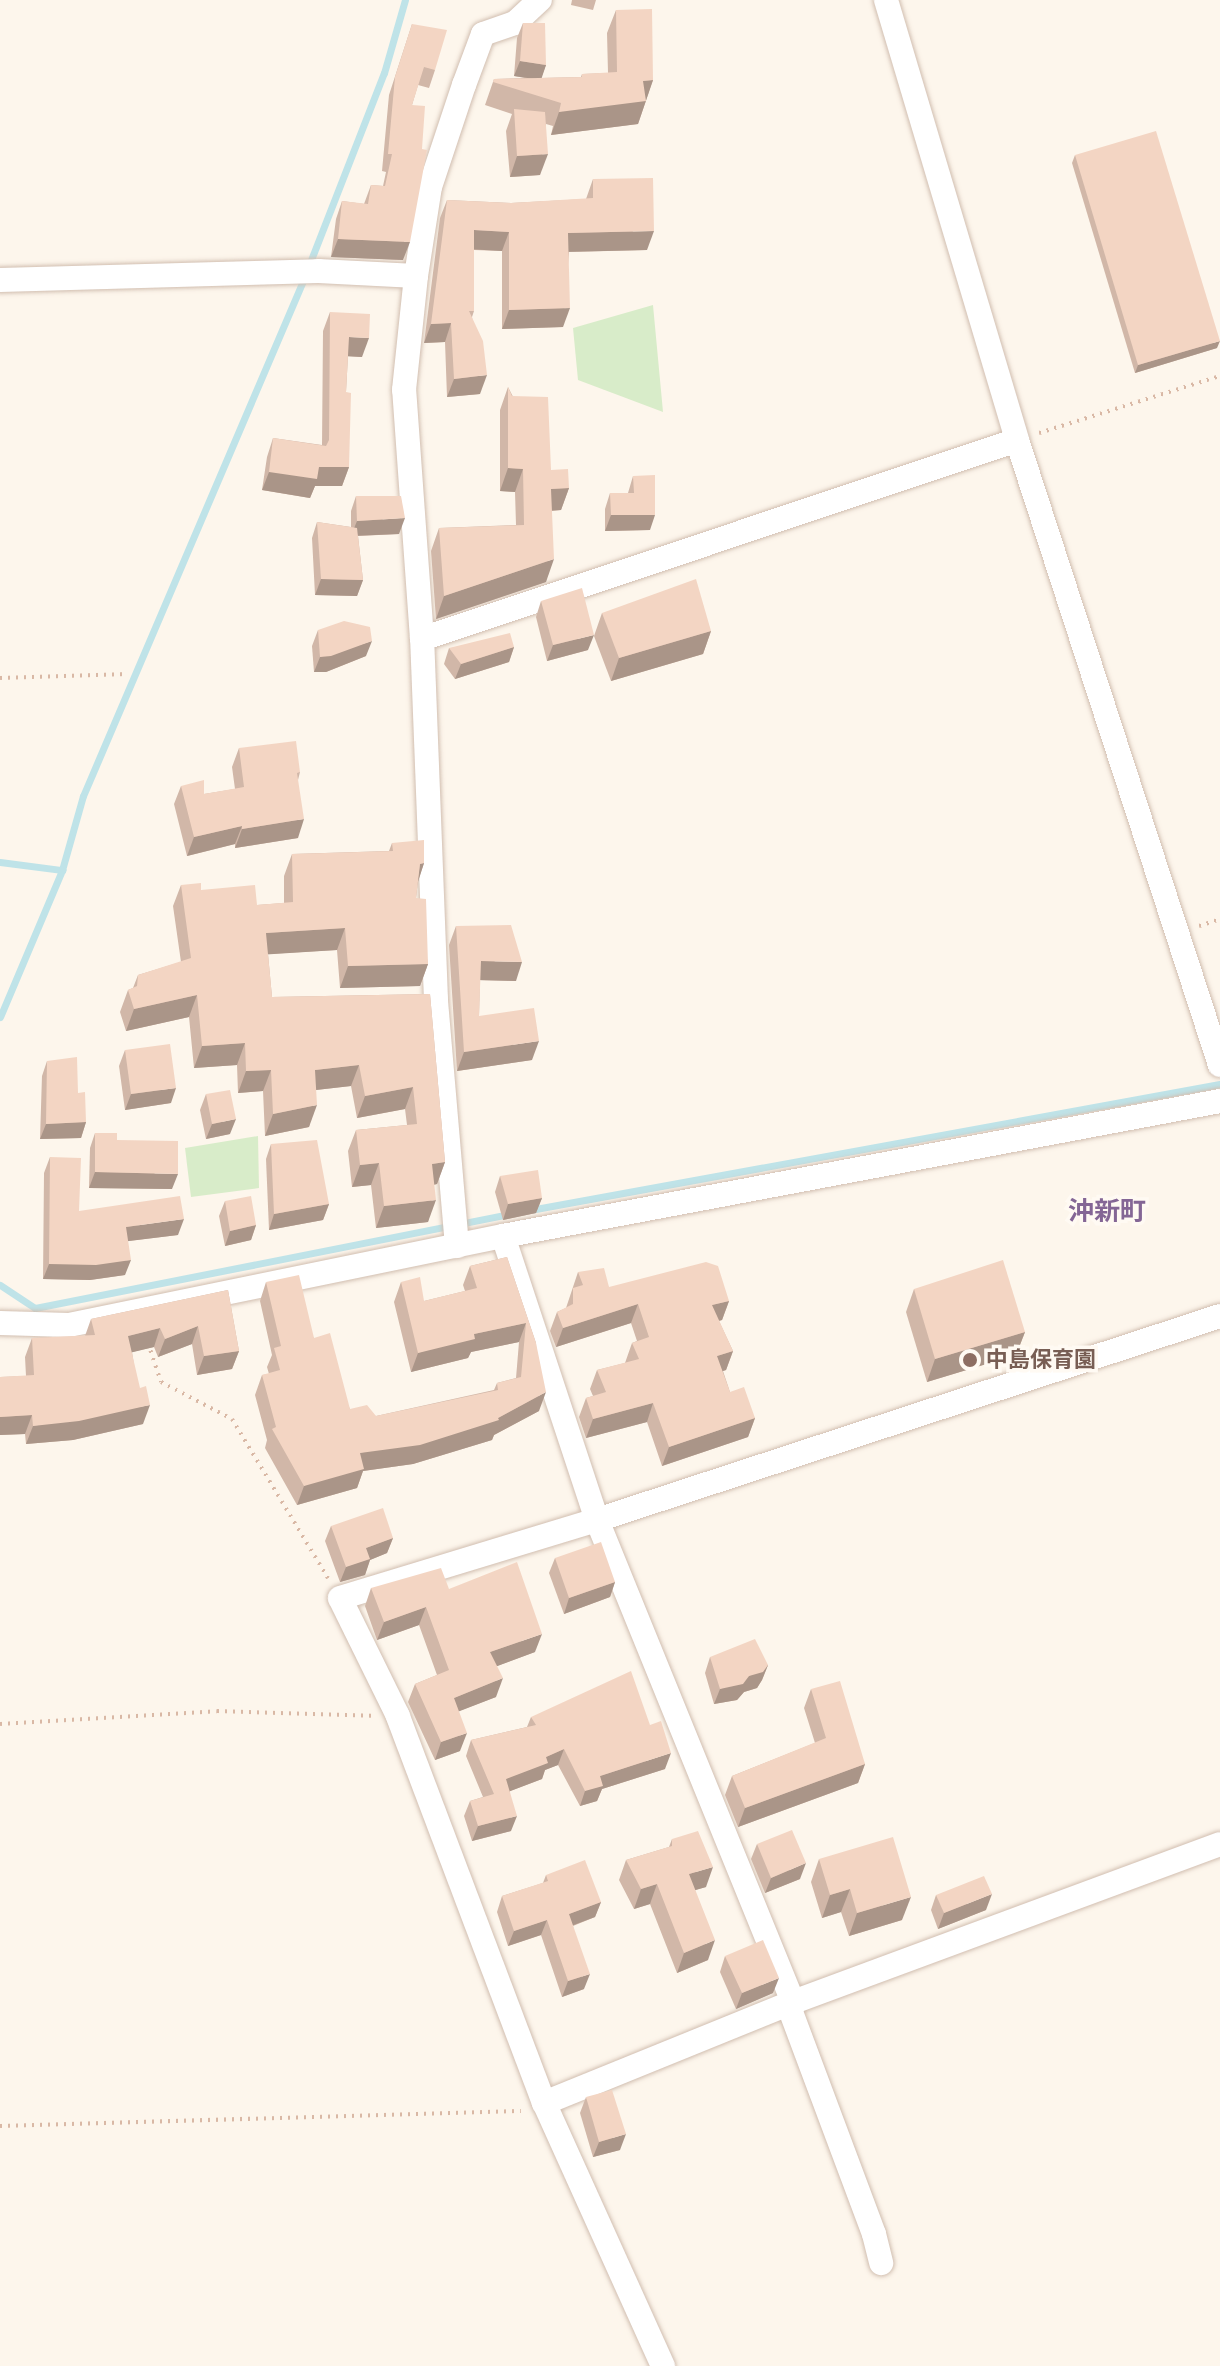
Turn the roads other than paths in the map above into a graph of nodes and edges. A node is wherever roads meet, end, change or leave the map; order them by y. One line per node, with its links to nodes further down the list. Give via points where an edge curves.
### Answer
1 (540, 0): 3 (street, via 515,23 483,34 430,187)
2 (886, 0): 5 (street)
3 (416, 276): 4 (street, via 318,271); 6 (street, via 404,390)
4 (0, 280)
5 (1017, 440): 6 (street); 9 (street)
6 (422, 639): 7 (street)
7 (436, 1000): 8 (street); 12 (street)
8 (407, 1002)
9 (1220, 1065)
10 (1220, 1101): 11 (street)
11 (503, 1236): 12 (street); 15 (street)
12 (457, 1246): 14 (street, via 69,1325)
13 (1220, 1316): 15 (street)
14 (0, 1323)
15 (597, 1520): 17 (street); 18 (street, via 340,1598 398,1716)
16 (1220, 1844): 17 (street)
17 (793, 2002): 18 (street); 19 (street, via 791,2012)
18 (544, 2103): 20 (street)
19 (881, 2263)
20 (663, 2366)

